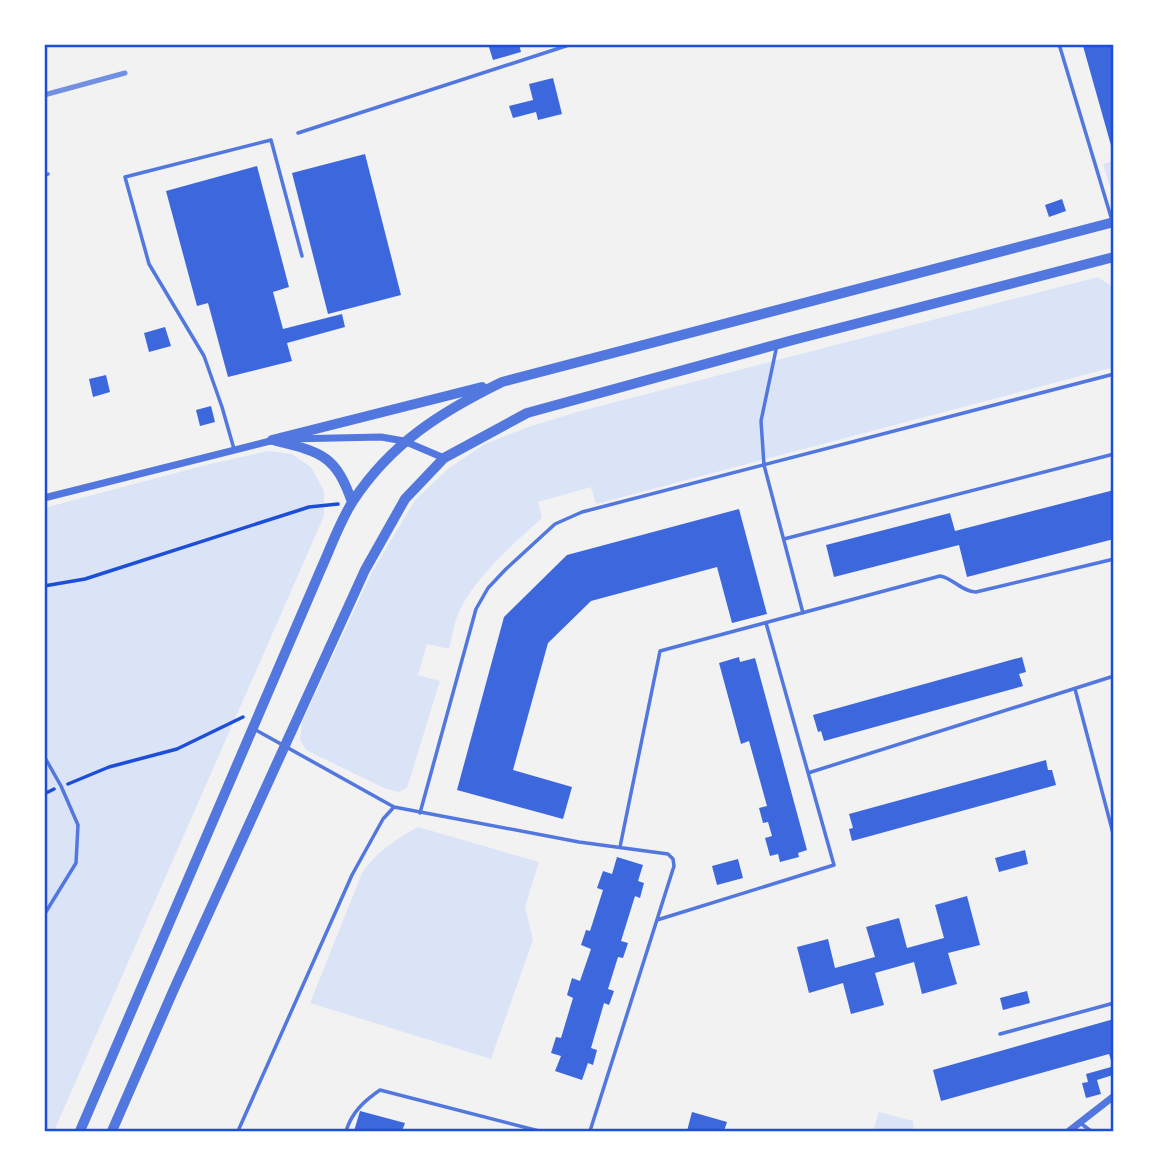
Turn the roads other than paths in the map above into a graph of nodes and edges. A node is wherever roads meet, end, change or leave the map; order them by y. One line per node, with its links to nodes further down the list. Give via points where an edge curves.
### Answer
1 (572, 44): 3 (lane)
2 (1059, 44): 4 (lane)
3 (298, 133)
4 (1114, 224): 9 (street)
5 (302, 256): 12 (lane, via 271,140 125,177 149,264 204,356)
6 (1114, 257): 7 (street)
7 (777, 344): 14 (street, via 527,413); 15 (lane, via 761,421)
8 (1114, 374): 15 (lane)
9 (502, 382): 10 (street); 11 (street, via 457,404)
10 (272, 440): 11 (street, via 381,437); 12 (street); 17 (street, via 327,457 344,480)
11 (404, 441): 14 (street); 17 (street)
12 (234, 449): 16 (street)
13 (1114, 454): 18 (lane)
14 (444, 458): 25 (street, via 405,499 365,570)
15 (764, 465): 18 (lane); 29 (lane, via 582,512 555,524 506,569 476,609)
16 (44, 498)
17 (352, 502): 24 (street)
18 (784, 539): 20 (lane)
19 (1114, 559): 20 (lane, via 971,592 940,576)
20 (803, 613): 21 (lane)
21 (766, 623): 27 (lane); 31 (lane, via 660,651)
22 (1114, 676): 23 (lane)
23 (1075, 688): 27 (lane); 30 (lane)
24 (253, 728): 25 (lane); 38 (street)
25 (285, 746): 28 (lane); 39 (street)
26 (44, 756): 32 (lane, via 78,825 76,863)
27 (808, 773): 33 (lane, via 834,865)
28 (394, 807): 29 (lane); 40 (lane, via 352,875)
29 (420, 813): 31 (lane)
30 (1114, 837)
31 (620, 847): 33 (lane, via 668,854 673,859)
32 (44, 915)
33 (657, 920): 43 (lane)
34 (1114, 1003): 35 (lane)
35 (1000, 1034)
36 (1114, 1096): 37 (street)
37 (1079, 1122): 44 (street); 45 (lane)
38 (80, 1131)
39 (112, 1131)
40 (238, 1131)
41 (346, 1131): 42 (lane, via 362,1102 380,1090)
42 (539, 1131)
43 (590, 1131)
44 (1069, 1131)
45 (1091, 1131)

